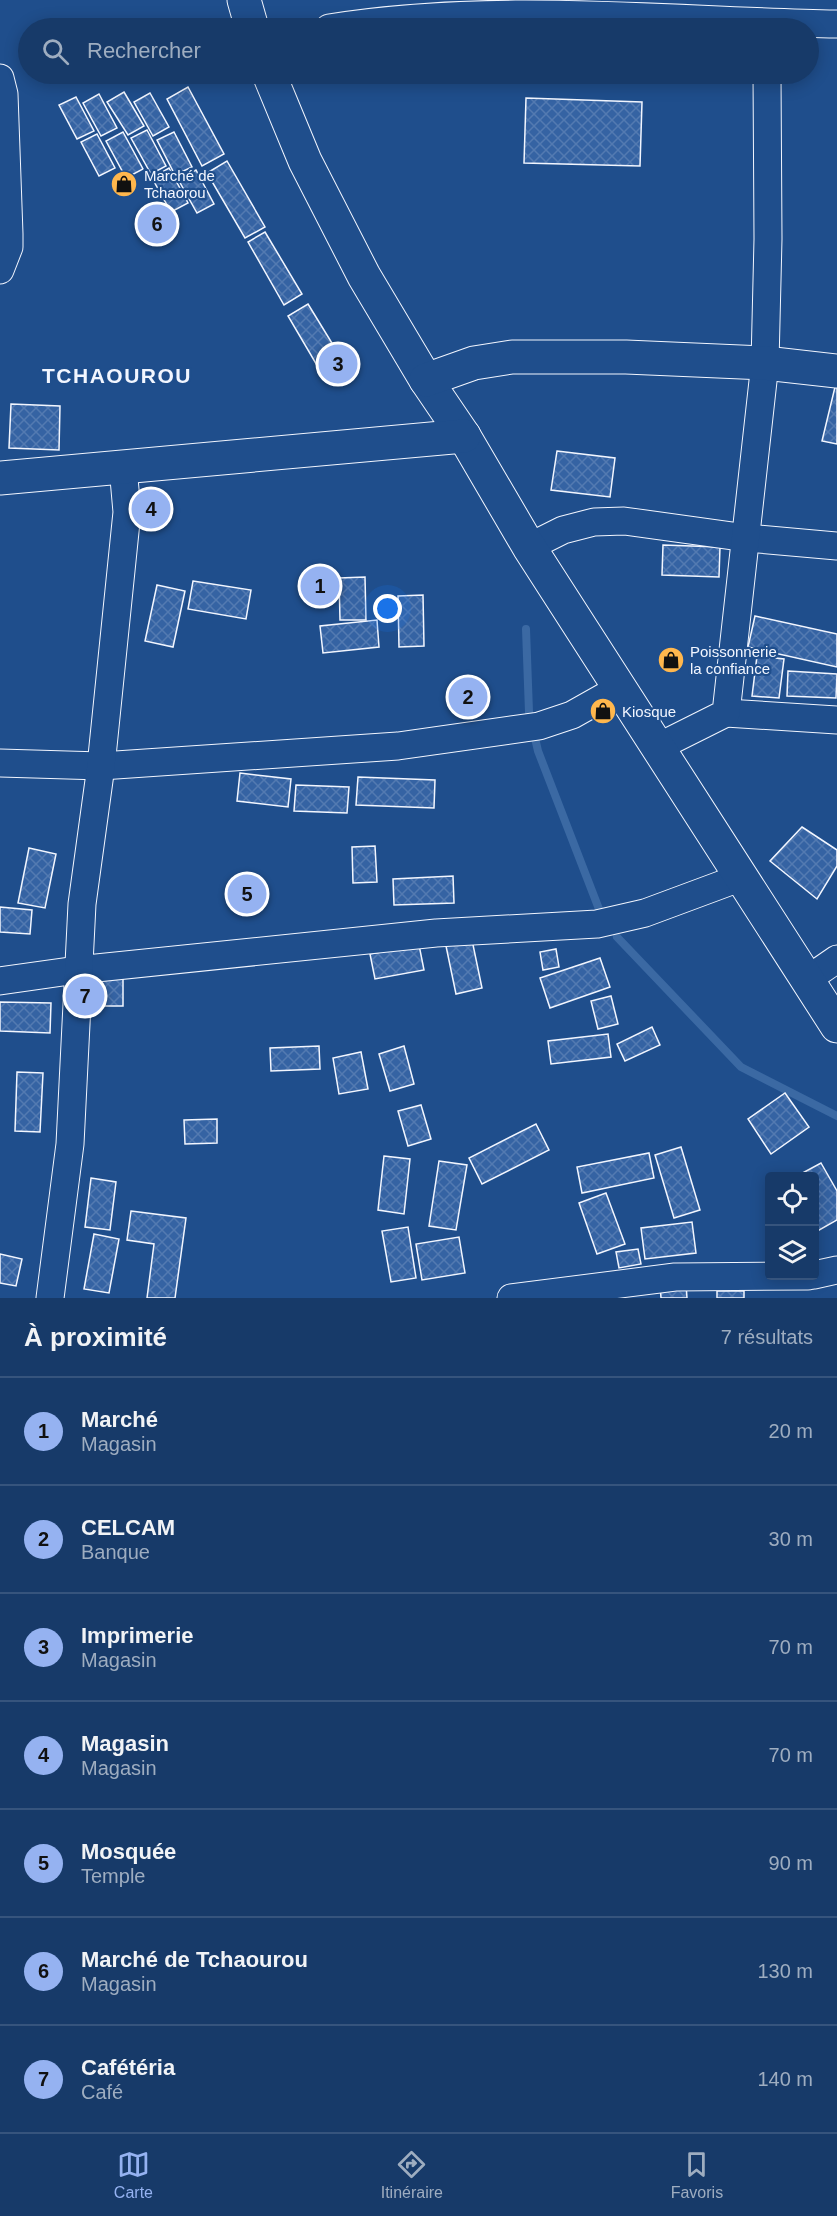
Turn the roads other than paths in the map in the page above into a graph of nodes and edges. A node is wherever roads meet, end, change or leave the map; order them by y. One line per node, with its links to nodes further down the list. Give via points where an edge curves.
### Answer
1 (244, 0): 3 (main road)
2 (768, 17): 4 (street, via 603,14)
3 (249, 18)
4 (417, 18)
5 (819, 22): 6 (street)
6 (837, 24)
7 (0, 78): 10 (street, via 4,94 9,247)
8 (273, 84): 13 (main road, via 331,217)
9 (767, 84): 11 (street)
10 (0, 270)
11 (765, 363): 12 (main road); 13 (main road, via 512,357 474,363); 17 (street)
12 (837, 371)
13 (426, 380): 14 (main road)
14 (464, 436): 15 (main road); 19 (main road)
15 (123, 467): 16 (main road); 25 (street, via 127,512)
16 (0, 478)
17 (747, 538): 18 (street); 19 (street, via 624,520 563,530); 21 (street)
18 (837, 546)
19 (529, 547): 20 (main road)
20 (620, 688): 23 (main road); 25 (street, via 572,715 512,731 398,746)
21 (726, 713): 22 (street); 23 (street)
22 (837, 720)
23 (657, 747): 26 (main road)
24 (0, 764): 25 (street)
25 (101, 766): 28 (street, via 85,877)
26 (742, 877): 28 (street, via 645,912 597,924 436,933); 29 (main road)
27 (837, 958): 29 (street)
28 (78, 970): 30 (street); 35 (street, via 70,1144)
29 (808, 979): 31 (main road)
30 (0, 981)
31 (837, 1026)
32 (837, 1270): 33 (street)
33 (819, 1274)
34 (765, 1276): 36 (street, via 675,1277)
35 (50, 1298)
36 (511, 1298)

